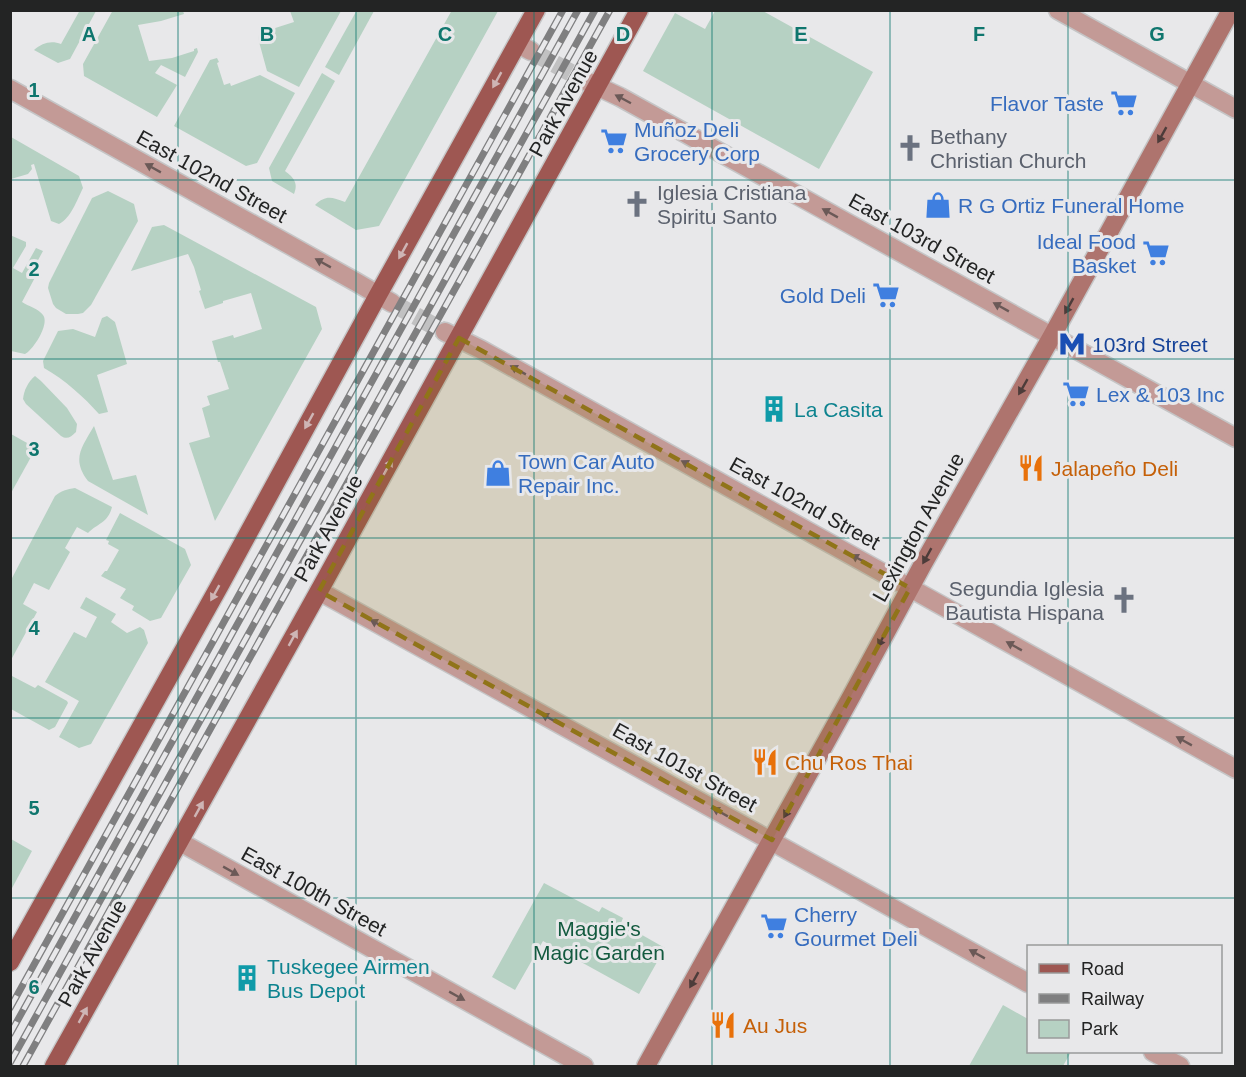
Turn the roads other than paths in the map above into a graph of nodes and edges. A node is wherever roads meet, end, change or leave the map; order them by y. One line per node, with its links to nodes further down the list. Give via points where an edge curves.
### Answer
1 (536, 10): 9 (main road, one-way to 9, via 525,47)
2 (639, 10): 5 (main road, Park Avenue)
3 (1058, 10): 6 (street)
4 (1231, 10): 6 (main road, Lexington Avenue)
5 (592, 84): 10 (main road, Park Avenue); 11 (street, East 103rd Street, one-way to 5)
6 (1191, 84): 8 (street); 11 (main road, Lexington Avenue, one-way to 11)
7 (10, 89): 9 (street, East 102nd Street, one-way to 7)
8 (1236, 109)
9 (385, 299): 18 (main road, one-way to 18, via 225,574)
10 (452, 335): 13 (street, East 102nd Street, one-way to 10); 14 (main road, Park Avenue, one-way to 10)
11 (1052, 336): 12 (street, East 103rd Street); 13 (main road, Lexington Avenue, one-way to 13)
12 (1236, 438)
13 (910, 588): 15 (street, East 102nd Street, one-way to 13); 16 (main road, Lexington Avenue, one-way to 16)
14 (320, 591): 16 (street, East 101st Street, one-way to 14); 17 (main road, Park Avenue, one-way to 14)
15 (1236, 769)
16 (772, 840): 19 (street, East 101st Street, one-way to 16); 23 (main road, Lexington Avenue, one-way to 23)
17 (180, 842): 21 (main road, Park Avenue, one-way to 17); 22 (street, East 100th Street, one-way to 22)
18 (10, 962)
19 (1027, 982)
20 (1155, 1053): 24 (street)
21 (54, 1066)
22 (584, 1066)
23 (646, 1066)
24 (1180, 1066)

